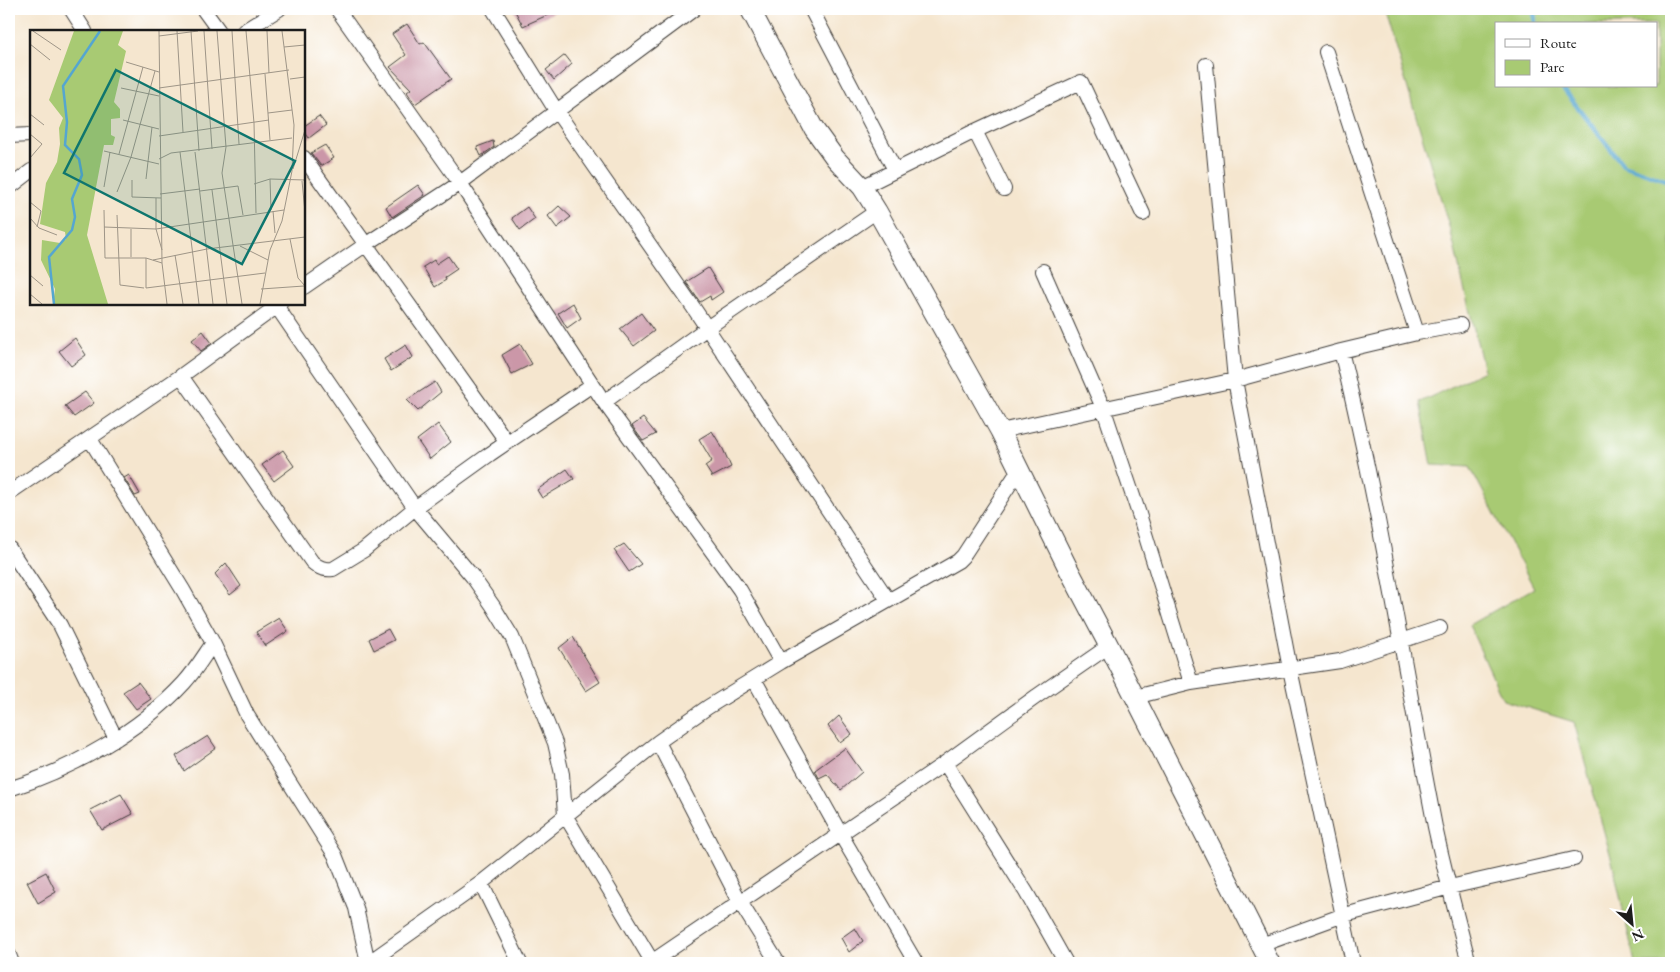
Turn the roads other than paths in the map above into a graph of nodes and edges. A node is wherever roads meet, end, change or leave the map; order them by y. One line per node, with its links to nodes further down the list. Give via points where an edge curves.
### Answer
1 (71, 9): 9 (street)
2 (203, 9): 10 (street)
3 (279, 9): 11 (street)
4 (337, 9): 21 (street)
5 (493, 9): 14 (street)
6 (694, 9): 14 (street)
7 (750, 9): 22 (street, via 814,129)
8 (811, 9): 19 (street)
9 (84, 30)
10 (218, 30)
11 (246, 30)
12 (1326, 52): 34 (street)
13 (1206, 65): 37 (street)
14 (557, 112): 21 (street); 33 (street)
15 (975, 131): 19 (street); 24 (street); 26 (street, via 1081,82)
16 (30, 135): 17 (street)
17 (9, 136)
18 (305, 159): 27 (street)
19 (895, 170): 22 (street)
20 (30, 172): 23 (street)
21 (460, 183): 27 (street); 38 (street)
22 (862, 187): 25 (street)
23 (9, 188)
24 (1004, 189)
25 (877, 211): 33 (street); 41 (street)
26 (1143, 214)
27 (365, 245): 29 (street); 43 (street)
28 (1043, 271): 40 (street)
29 (305, 286)
30 (276, 305): 36 (street)
31 (278, 305): 46 (street)
32 (1460, 325): 34 (street)
33 (707, 328): 39 (street); 48 (street)
34 (1417, 333): 35 (street)
35 (1341, 351): 37 (street); 51 (street, via 1362,433)
36 (181, 376): 42 (street); 46 (street, via 319,568 333,569 364,550)
37 (1234, 380): 40 (street); 54 (street)
38 (592, 385): 39 (street); 43 (street)
39 (604, 402): 53 (street, via 740,590)
40 (1104, 410): 41 (street); 56 (street)
41 (1000, 431): 44 (street)
42 (90, 439): 45 (street); 50 (street)
43 (507, 442): 46 (street)
44 (1019, 470): 48 (street, via 961,559); 52 (street)
45 (9, 493)
46 (415, 508): 62 (street, via 472,576 512,637 555,743 562,774)
47 (9, 548): 58 (street, via 60,625)
48 (888, 600): 53 (street)
49 (1440, 628): 51 (street)
50 (213, 642): 58 (street, via 185,682 155,711); 72 (street, via 247,715 335,854 356,908)
51 (1402, 642): 54 (street, via 1340,661); 66 (street, via 1434,820)
52 (1109, 646): 57 (street); 60 (street)
53 (781, 662): 55 (street)
54 (1290, 669): 56 (street); 68 (street)
55 (754, 679): 59 (street); 63 (street)
56 (1191, 682): 57 (street)
57 (1135, 697): 69 (street)
58 (116, 739): 61 (street, via 60,768)
59 (658, 742): 62 (street); 67 (street)
60 (945, 763): 63 (street); 77 (street, via 1026,892)
61 (9, 789)
62 (565, 815): 65 (street); 74 (street)
63 (841, 835): 67 (street); 76 (street)
64 (1574, 859): 66 (street)
65 (481, 883): 72 (street); 73 (street)
66 (1450, 887): 68 (street); 80 (street)
67 (740, 902): 74 (street); 75 (street)
68 (1342, 916): 69 (street); 79 (street)
69 (1260, 945): 78 (street)
70 (9, 955): 71 (street)
71 (12, 963)
72 (368, 963)
73 (520, 963)
74 (652, 963)
75 (778, 963)
76 (916, 963)
77 (1066, 963)
78 (1270, 963)
79 (1353, 963)
80 (1469, 963)

